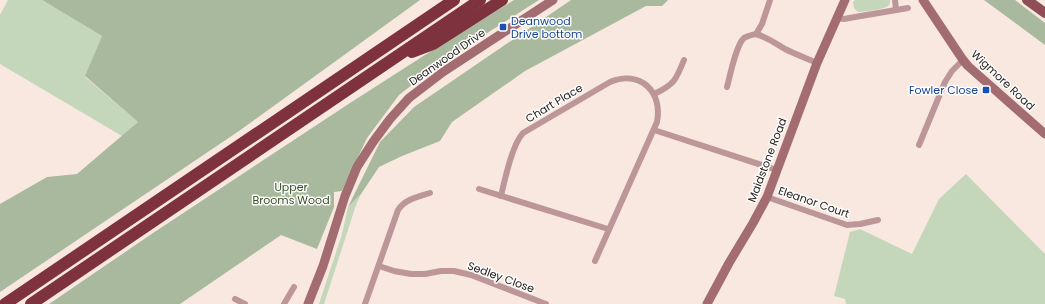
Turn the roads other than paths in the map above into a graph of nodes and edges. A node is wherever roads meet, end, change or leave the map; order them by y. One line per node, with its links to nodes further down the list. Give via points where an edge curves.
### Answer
1 (439, 0): 15 (highway, via 426,10)
2 (454, 0): 15 (highway)
3 (480, 0): 19 (highway)
4 (502, 0): 19 (highway, via 433,44)
5 (553, 0): 41 (street, Deanwood Drive, via 443,72 409,98 390,119 357,167)
6 (770, 0): 16 (street)
7 (845, 0): 14 (street, Maidstone Road)
8 (895, 0): 12 (street)
9 (923, 0): 18 (street, Wigmore Road)
10 (1027, 0): 13 (main road)
11 (908, 8): 12 (street)
12 (896, 10): 14 (street)
13 (1045, 14)
14 (837, 18): 20 (street, Maidstone Road)
15 (411, 29): 37 (highway)
16 (756, 34): 20 (street); 21 (street, via 747,36 740,42)
17 (684, 60): 22 (street, via 675,80)
18 (963, 60): 24 (street, Wigmore Road); 25 (street, via 952,70 945,82)
19 (389, 62): 38 (highway)
20 (817, 63): 26 (street, Maidstone Road)
21 (727, 87)
22 (654, 94): 23 (street, via 658,109); 29 (street, Chart Place, via 647,86 636,80 617,79 528,130 515,145)
23 (654, 130): 26 (street); 32 (street)
24 (1045, 134)
25 (919, 145)
26 (777, 170): 30 (street, Maidstone Road)
27 (479, 189): 29 (street)
28 (430, 193): 34 (street, via 400,206)
29 (501, 196): 32 (street)
30 (767, 197): 31 (street, Eleanor Court, via 847,225); 44 (street, Maidstone Road)
31 (878, 220)
32 (608, 229): 33 (street)
33 (595, 261)
34 (379, 266): 42 (street); 43 (street, Sedley Close, via 403,273 454,271)
35 (294, 287): 40 (street)
36 (235, 298): 39 (street)
37 (4, 304)
38 (31, 304)
39 (245, 304)
40 (284, 304)
41 (308, 304)
42 (365, 304)
43 (546, 304)
44 (708, 304)

